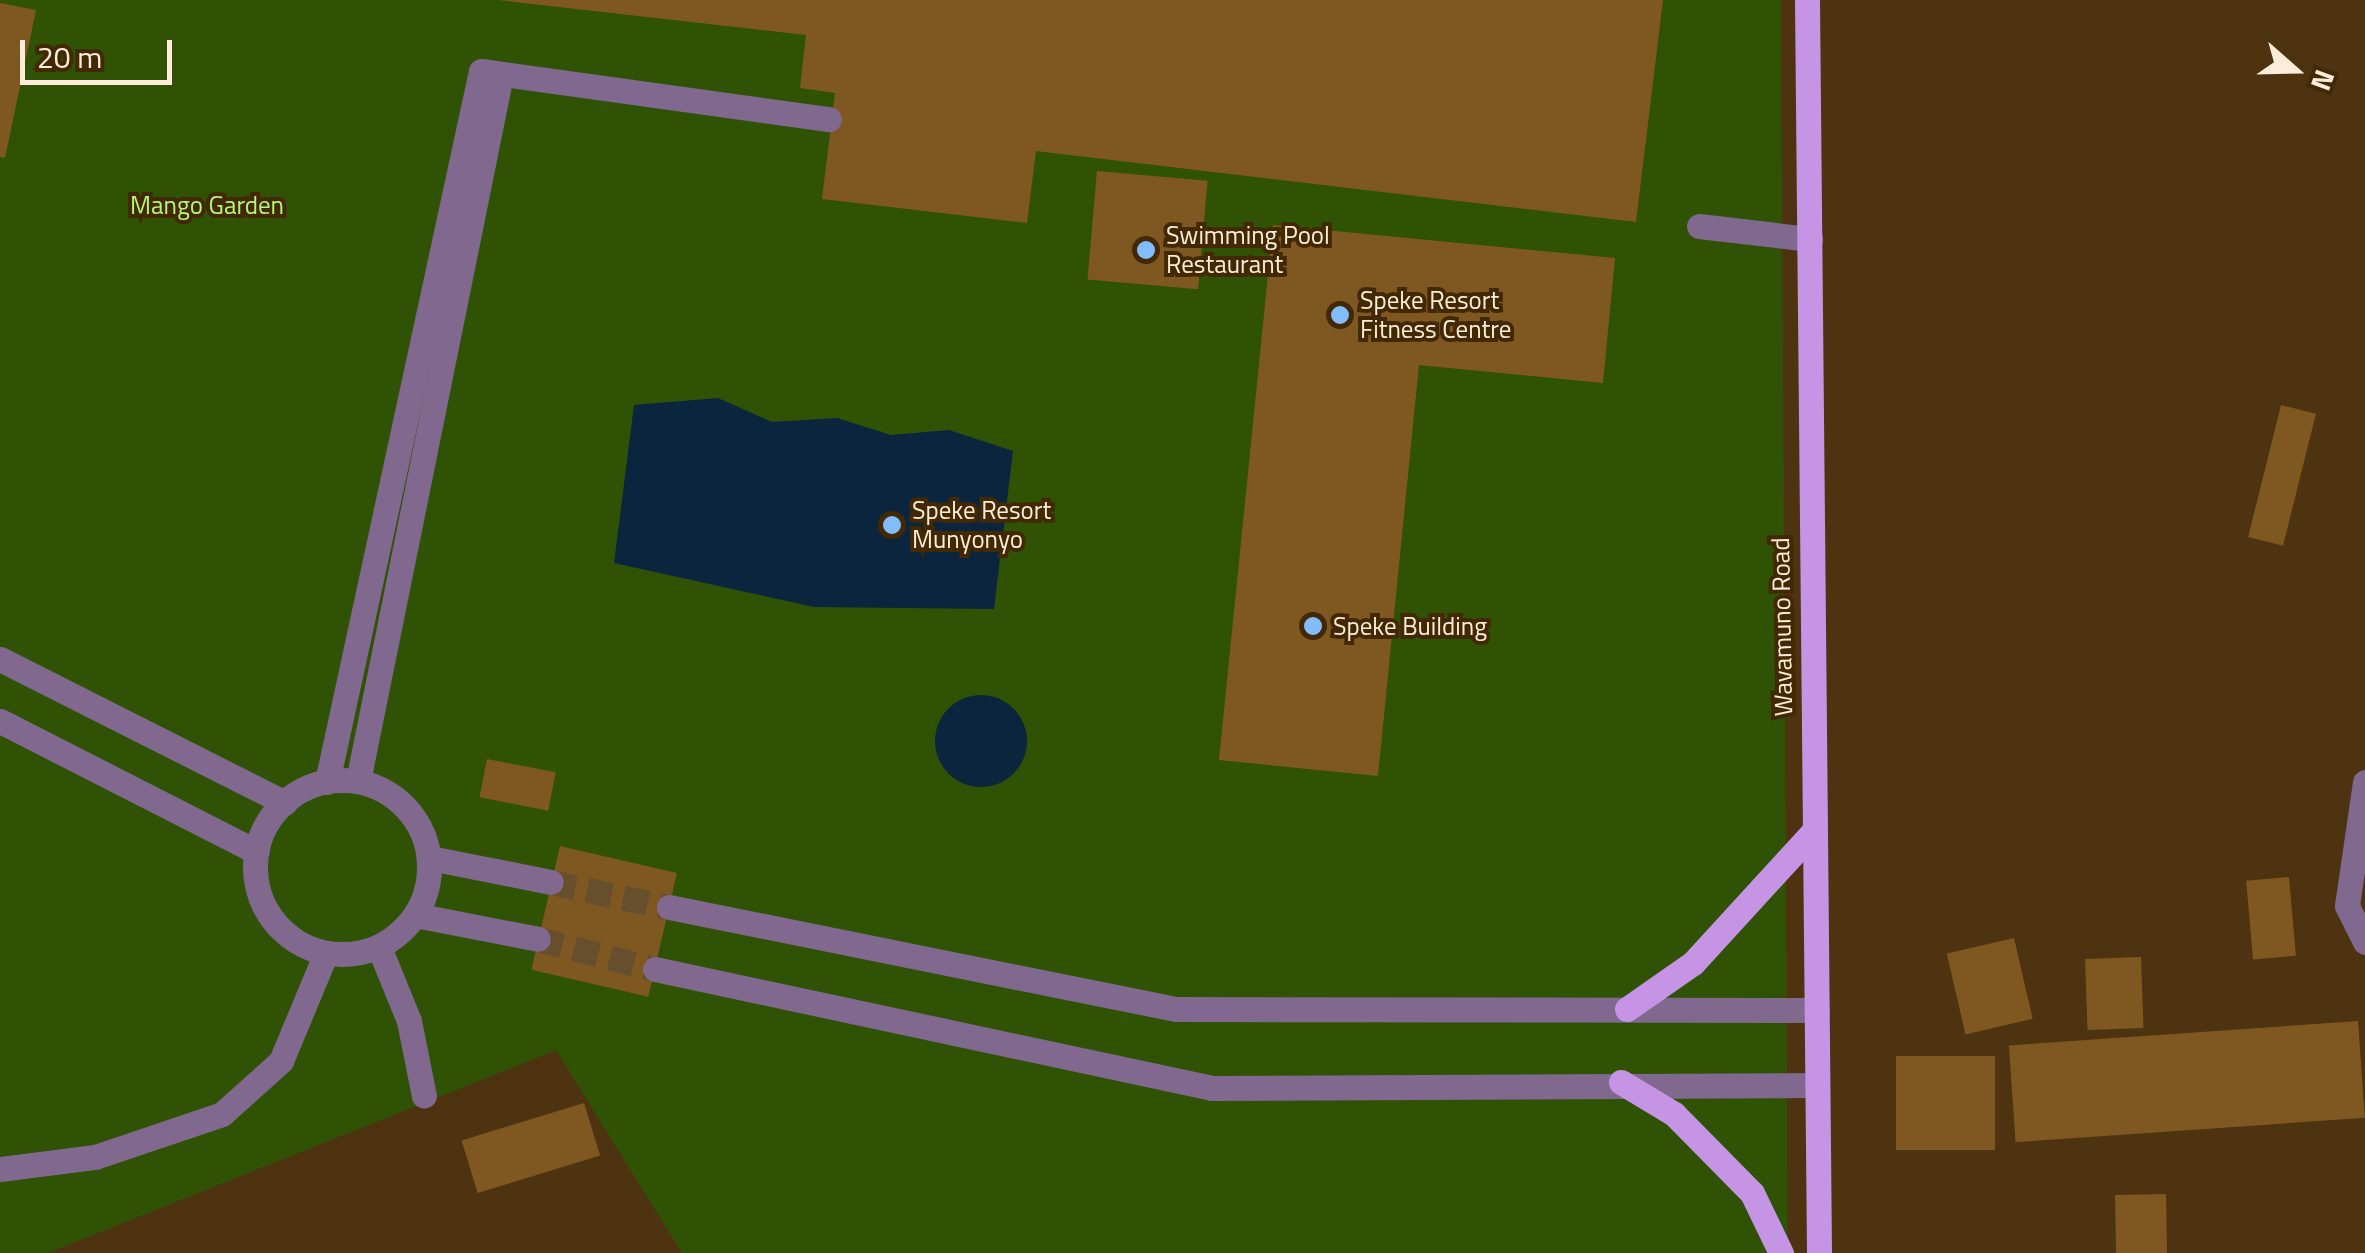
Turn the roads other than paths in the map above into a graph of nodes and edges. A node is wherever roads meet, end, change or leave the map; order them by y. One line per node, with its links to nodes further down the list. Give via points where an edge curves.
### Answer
1 (1807, 0): 5 (main road, Wavamuno Road)
2 (491, 73): 3 (street); 8 (street); 9 (street)
3 (829, 119)
4 (1699, 226): 5 (street)
5 (1810, 239): 12 (main road, Wavamuno Road)
6 (0, 660): 11 (street)
7 (0, 721): 13 (street)
8 (358, 781): 9 (street); 14 (street, via 391,794 418,822)
9 (326, 782): 11 (street)
10 (2365, 782): 19 (street, via 2347,906)
11 (284, 803): 13 (street)
12 (1814, 831): 23 (main road, via 1693,964); 24 (main road, Wavamuno Road)
13 (257, 852): 21 (street, via 262,902 295,941)
14 (430, 858): 15 (street); 17 (street)
15 (551, 882)
16 (669, 907): 23 (street, via 1176,1009)
17 (416, 915): 18 (street); 20 (street)
18 (538, 939)
19 (2365, 942)
20 (379, 947): 21 (street); 27 (street, via 409,1021)
21 (326, 954): 28 (street, via 281,1060 222,1114 95,1157)
22 (655, 969): 25 (street, via 1212,1088)
23 (1627, 1009): 24 (street)
24 (1818, 1010): 26 (main road, Wavamuno Road)
25 (1620, 1082): 26 (street); 29 (main road, via 1674,1114 1752,1193)
26 (1816, 1086): 30 (main road, Wavamuno Road)
27 (424, 1096)
28 (0, 1170)
29 (1781, 1253)
30 (1820, 1253)

